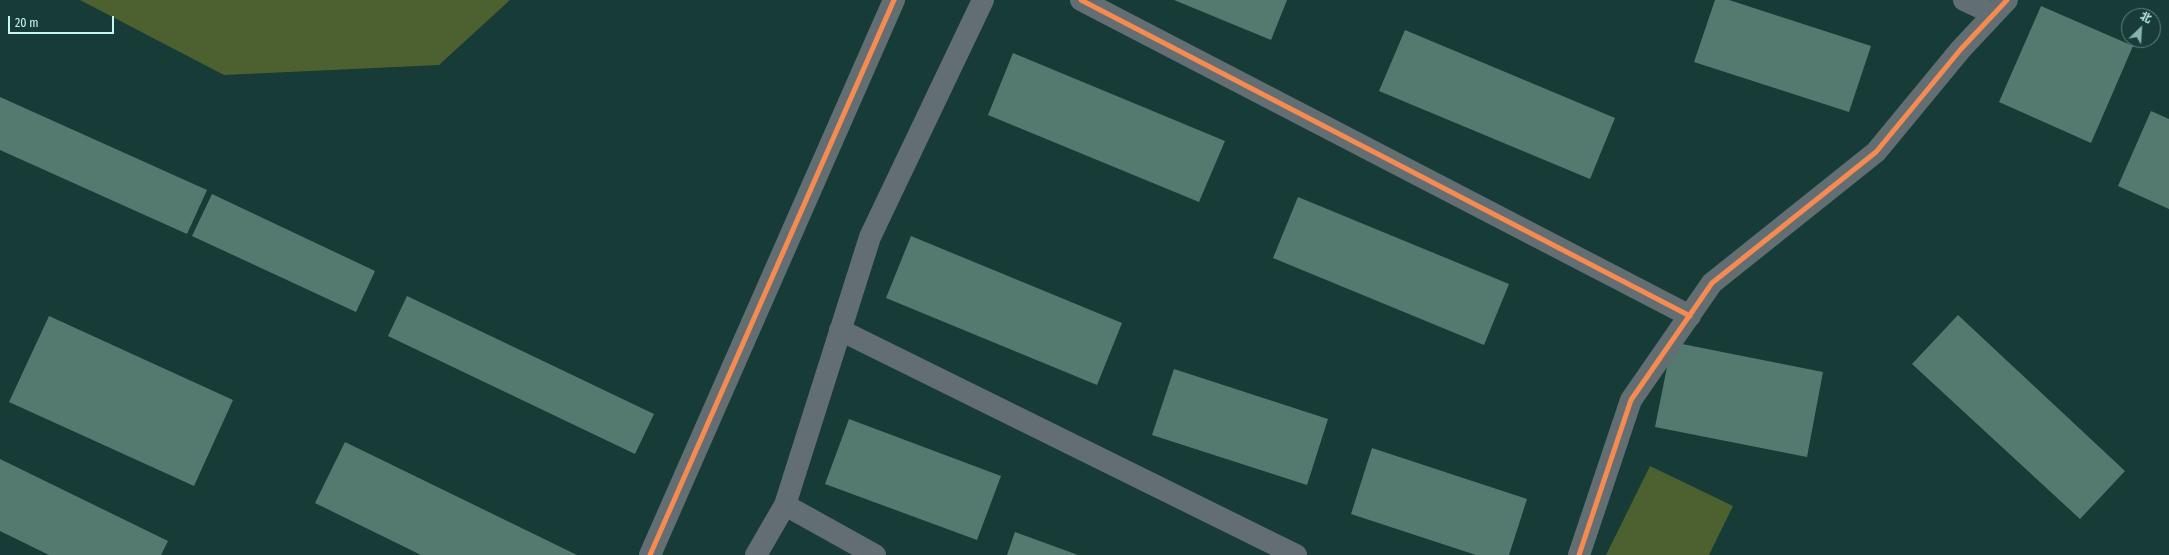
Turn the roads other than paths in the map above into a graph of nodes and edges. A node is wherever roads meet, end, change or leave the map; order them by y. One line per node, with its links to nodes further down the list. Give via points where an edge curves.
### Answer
1 (894, 0): 9 (street)
2 (983, 0): 7 (street, via 870,237)
3 (1081, 0): 6 (street)
4 (1964, 0): 5 (street)
5 (2001, 7): 6 (street, via 1961,49 1876,152 1712,283)
6 (1690, 316): 13 (street, via 1631,400)
7 (840, 330): 8 (street); 12 (street)
8 (785, 505): 10 (street); 11 (street)
9 (650, 555)
10 (756, 555)
11 (875, 555)
12 (1296, 555)
13 (1579, 555)

